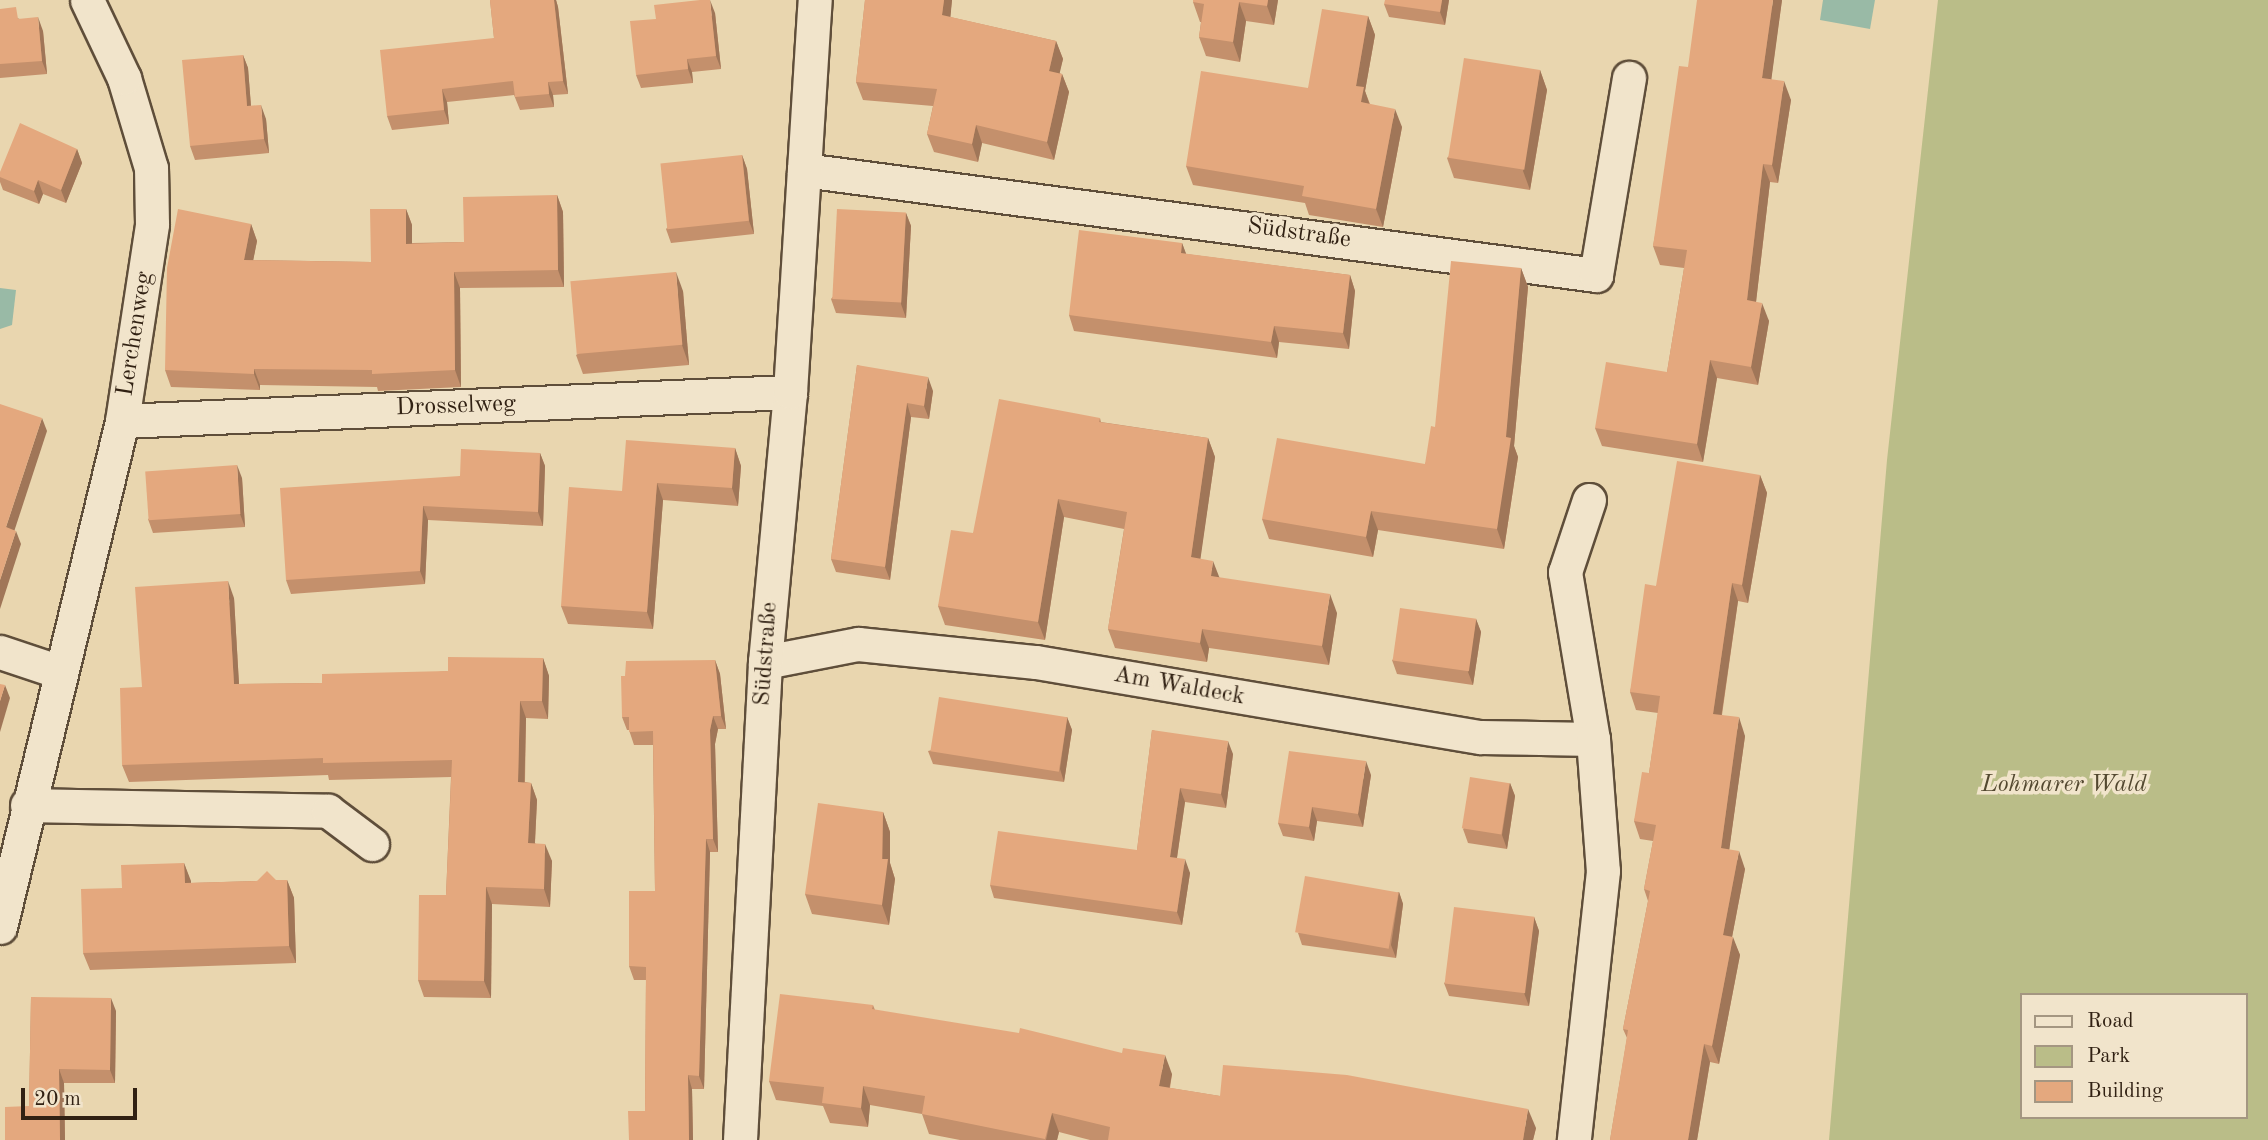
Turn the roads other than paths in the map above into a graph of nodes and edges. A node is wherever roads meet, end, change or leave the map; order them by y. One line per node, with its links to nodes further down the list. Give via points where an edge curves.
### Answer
1 (87, 0): 6 (street, Lerchenweg, via 124,78 151,169 152,224)
2 (815, 0): 4 (street, Südstraße)
3 (1629, 78): 4 (street, Südstraße, via 1596,275)
4 (804, 170): 5 (street, Südstraße)
5 (790, 392): 6 (street, Drosselweg); 9 (street, Südstraße)
6 (122, 421): 10 (street, Lerchenweg)
7 (1589, 500): 11 (street, via 1565,572)
8 (0, 653): 10 (street)
9 (765, 662): 11 (street, Am Waldeck, via 872,646 1035,662 1480,737); 16 (street, Südstraße)
10 (60, 672): 12 (street, Lerchenweg)
11 (1593, 739): 17 (street, via 1603,871)
12 (27, 805): 13 (street, via 328,811); 14 (street, Lerchenweg)
13 (372, 844)
14 (8, 852): 15 (street, Lerchenweg)
15 (0, 927)
16 (740, 1140)
17 (1574, 1140)

